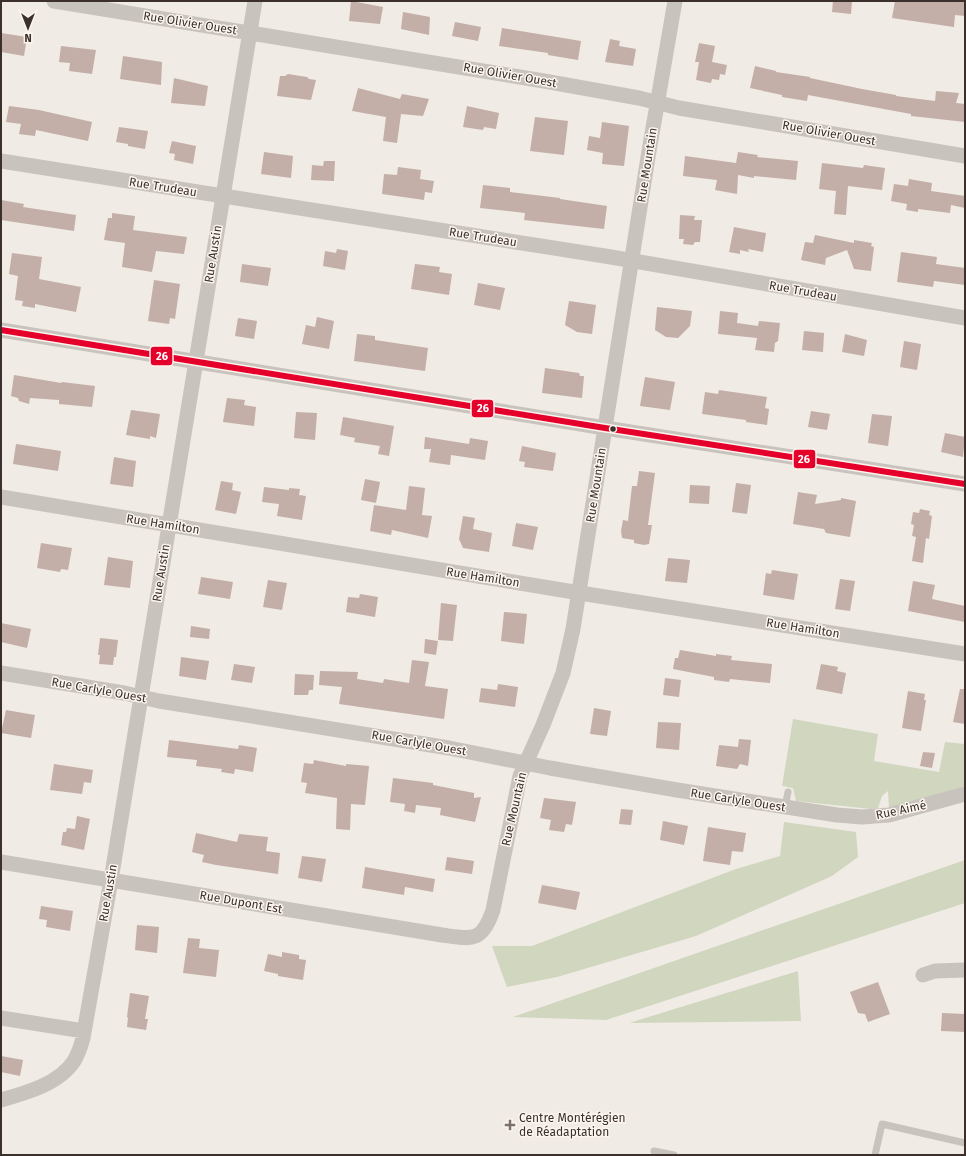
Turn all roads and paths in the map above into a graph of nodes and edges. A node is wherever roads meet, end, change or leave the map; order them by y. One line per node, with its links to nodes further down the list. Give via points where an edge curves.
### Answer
1 (54, 1): 4 (street, Rue Olivier Ouest)
2 (255, 1): 4 (street, Rue Austin)
3 (675, 1): 5 (street, Rue Mountain)
4 (249, 33): 5 (street, Rue Olivier Ouest); 8 (street, Rue Austin)
5 (657, 102): 6 (street, Rue Olivier Ouest, via 679,108); 9 (street, Rue Mountain)
6 (965, 156)
7 (1, 161): 8 (street, Rue Trudeau)
8 (222, 196): 9 (street, Rue Trudeau); 12 (street, Rue Austin)
9 (632, 261): 10 (street, Rue Trudeau); 13 (street, Rue Mountain)
10 (965, 318)
11 (1, 330): 12 (street)
12 (196, 361): 13 (street); 16 (street, Rue Austin)
13 (605, 428): 14 (street); 17 (street, Rue Mountain)
14 (965, 484)
15 (1, 497): 16 (street, Rue Hamilton)
16 (169, 525): 17 (street, Rue Hamilton); 20 (street, Rue Austin)
17 (580, 593): 18 (street, Rue Hamilton); 21 (street, Rue Mountain, via 563,673)
18 (965, 654)
19 (1, 673): 20 (street, Rue Carlyle Ouest)
20 (141, 697): 21 (street, Rue Carlyle Ouest); 27 (street, Rue Austin)
21 (525, 763): 24 (street, Rue Carlyle Ouest); 28 (street, Rue Mountain, via 518,783 493,910)
22 (788, 792): 24 (lane)
23 (965, 794): 25 (street, Rue Aimé, via 889,815)
24 (785, 807): 25 (street, Rue Carlyle Ouest)
25 (837, 815)
26 (1, 862): 27 (street, Rue Dupont Est)
27 (111, 880): 28 (street, Rue Dupont Est, via 442,935 467,938); 32 (street, Rue Austin)
28 (481, 934)
29 (965, 970): 30 (street, via 935,971)
30 (923, 975)
31 (1, 1018): 32 (street)
32 (84, 1031): 33 (street, Rue Austin, via 74,1062 67,1068 38,1088)
33 (1, 1100)
34 (965, 1142): 37 (lane, via 882,1124)
35 (654, 1151): 36 (lane)
36 (674, 1155)
37 (875, 1155)

